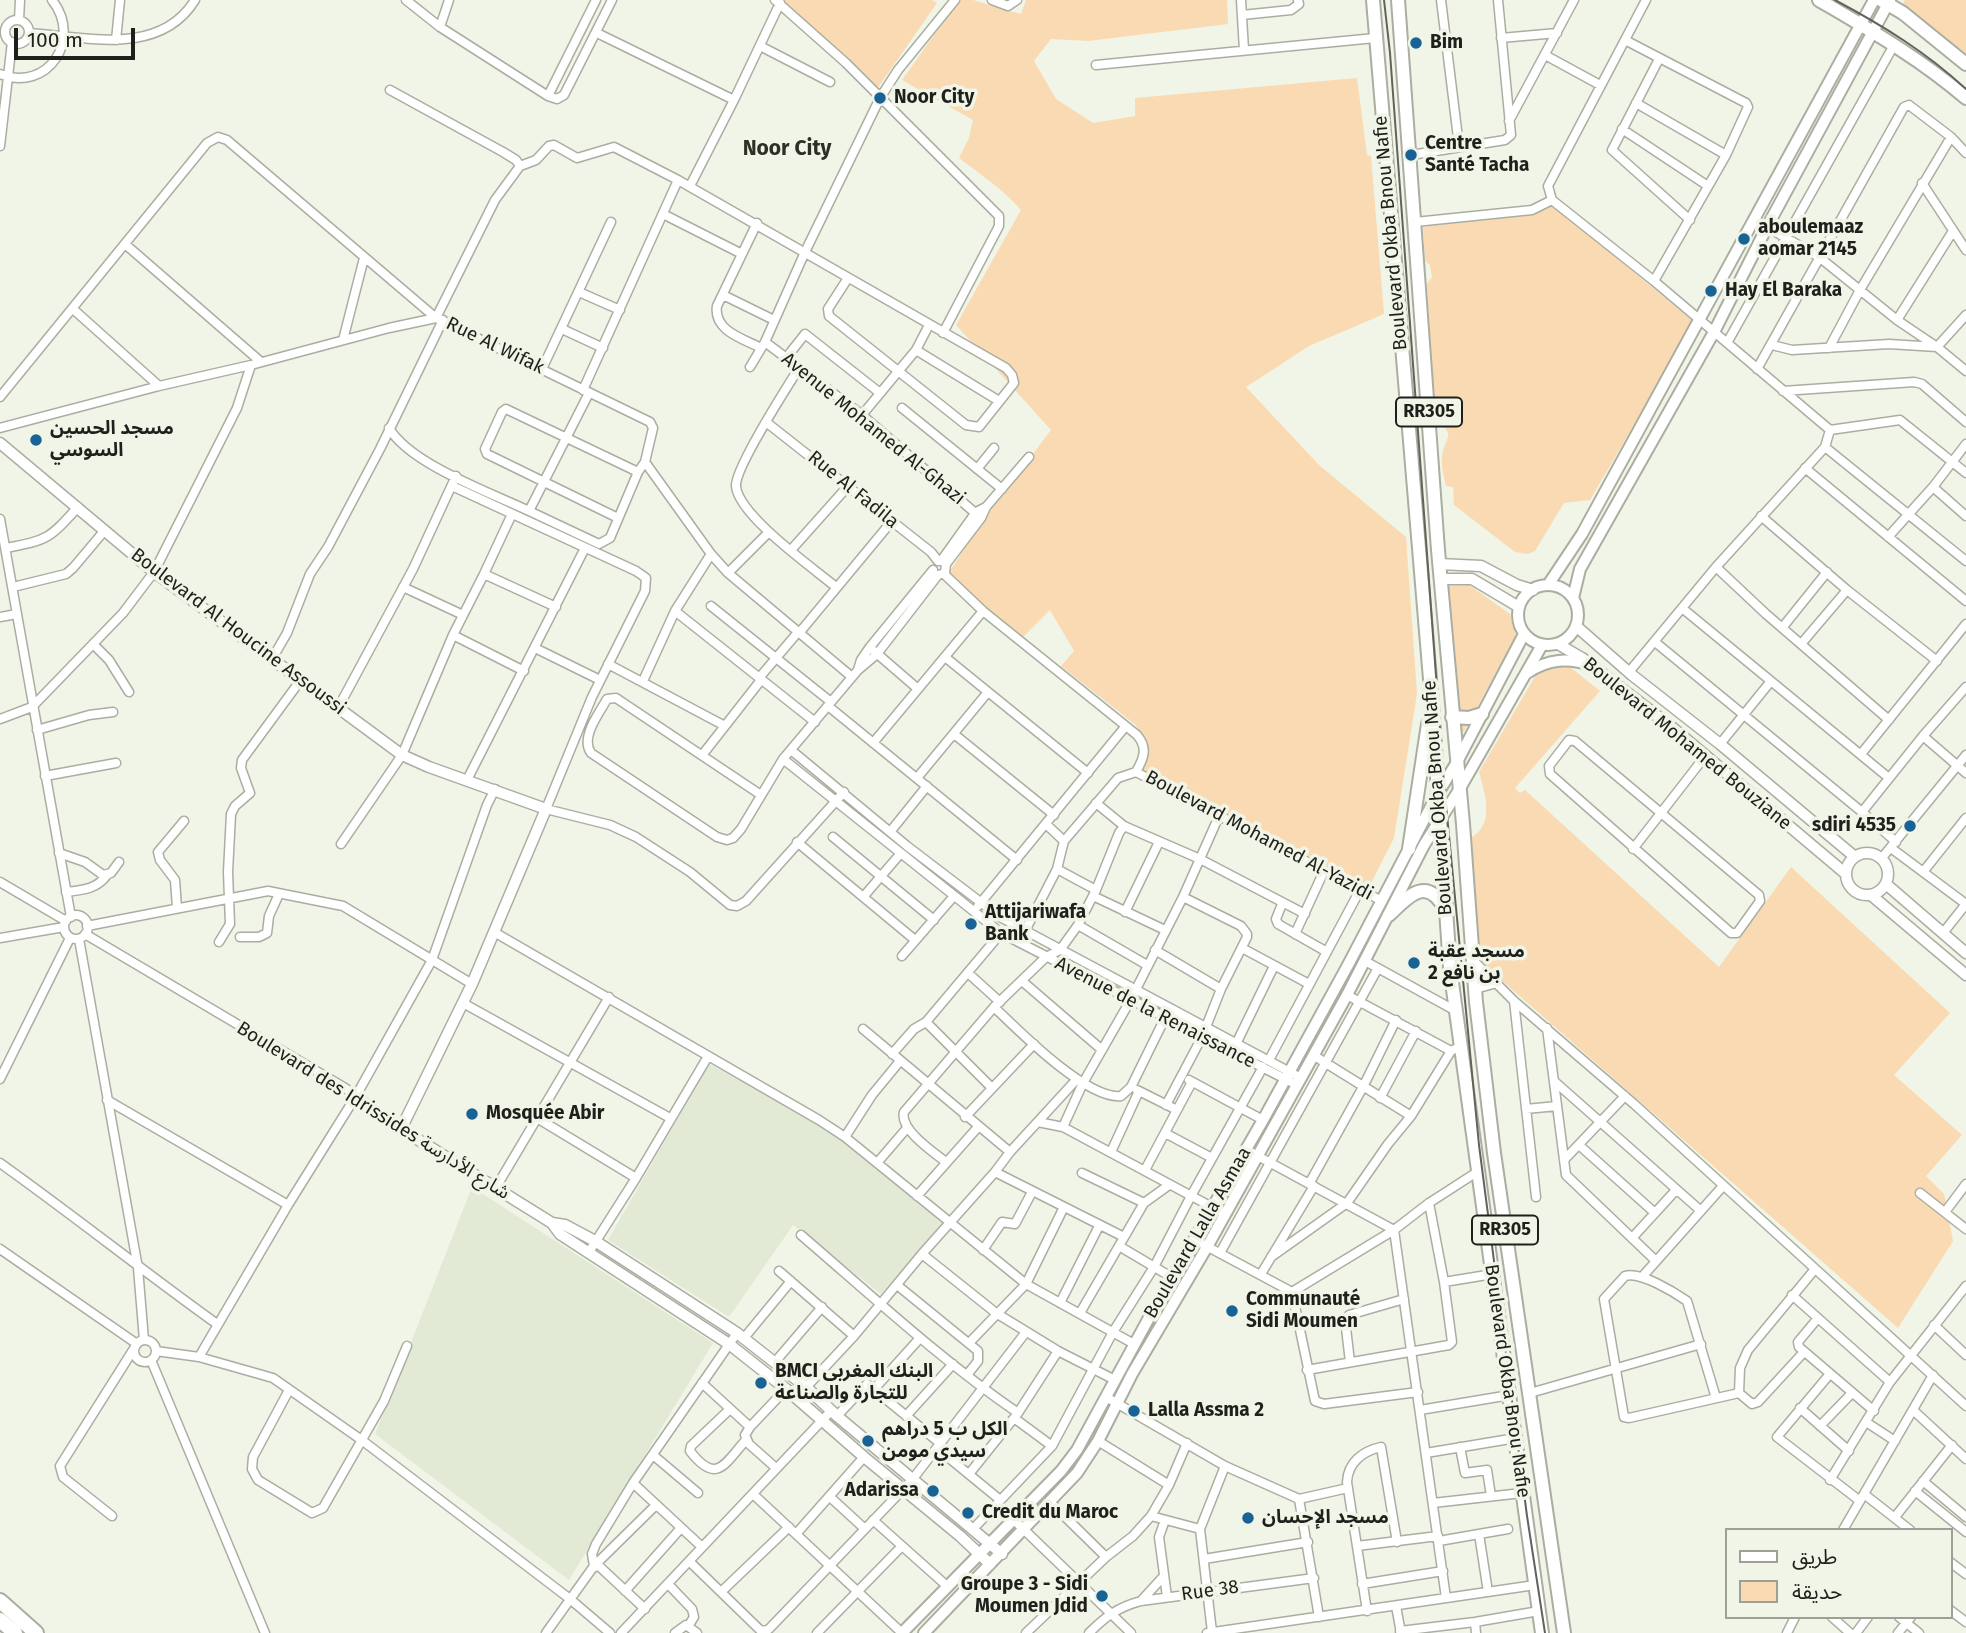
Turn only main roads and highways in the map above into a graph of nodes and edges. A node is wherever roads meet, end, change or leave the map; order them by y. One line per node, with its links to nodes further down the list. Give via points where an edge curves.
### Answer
1 (1373, 0): 16 (main road, Boulevard Okba Bnou Nafie / RR305)
2 (1398, 0): 18 (main road, Boulevard Okba Bnou Nafie / RR305)
3 (1819, 0): 6 (main road)
4 (1874, 0): 6 (main road)
5 (1886, 1): 7 (main road); 8 (main road)
6 (1859, 24): 7 (main road); 10 (main road, via 1582,534)
7 (1874, 32): 9 (main road); 11 (main road, via 1714,332 1580,569)
8 (1966, 64)
9 (1966, 98)
10 (1548, 585): 11 (main road); 12 (main road, via 1532,590 1519,607)
11 (1573, 598): 13 (main road, via 1577,608 1571,636 1558,644)
12 (1524, 634): 13 (main road); 17 (main road, Boulevard Lalla Asmaa)
13 (1542, 645): 15 (main road, Boulevard Lalla Asmaa)
14 (1593, 666): 15 (main road, via 1557,660)
15 (1524, 674): 20 (main road, Boulevard Lalla Asmaa)
16 (1432, 703): 21 (main road, Boulevard Okba Bnou Nafie / RR305); 23 (main road)
17 (1482, 714): 18 (main road); 19 (main road, Boulevard Lalla Asmaa)
18 (1452, 717): 19 (main road, Boulevard Okba Bnou Nafie / RR305)
19 (1457, 762): 20 (main road, Boulevard Okba Bnou Nafie / RR305); 21 (main road, Boulevard Lalla Asmaa)
20 (1459, 790): 22 (main road, Boulevard Lalla Asmaa); 33 (main road, Boulevard Okba Bnou Nafie / RR305, via 1484,1081)
21 (1438, 793): 22 (main road, Boulevard Okba Bnou Nafie / RR305); 23 (main road, Boulevard Lalla Asmaa)
22 (1439, 822): 24 (main road, Boulevard Okba Bnou Nafie / RR305); 25 (main road, Boulevard Lalla Asmaa)
23 (1409, 849): 30 (main road, Boulevard Lalla Asmaa, via 1072,1459)
24 (1446, 909): 25 (main road, via 1436,896 1419,891 1408,895); 32 (main road, Boulevard Okba Bnou Nafie / RR305, via 1456,1049 1493,1274)
25 (1389, 915): 31 (main road, Boulevard Lalla Asmaa, via 1098,1441 1077,1473)
26 (0, 1601): 29 (highway)
27 (0, 1620): 28 (highway)
28 (15, 1633)
29 (36, 1633)
30 (902, 1633)
31 (924, 1633)
32 (1542, 1633)
33 (1564, 1633)

